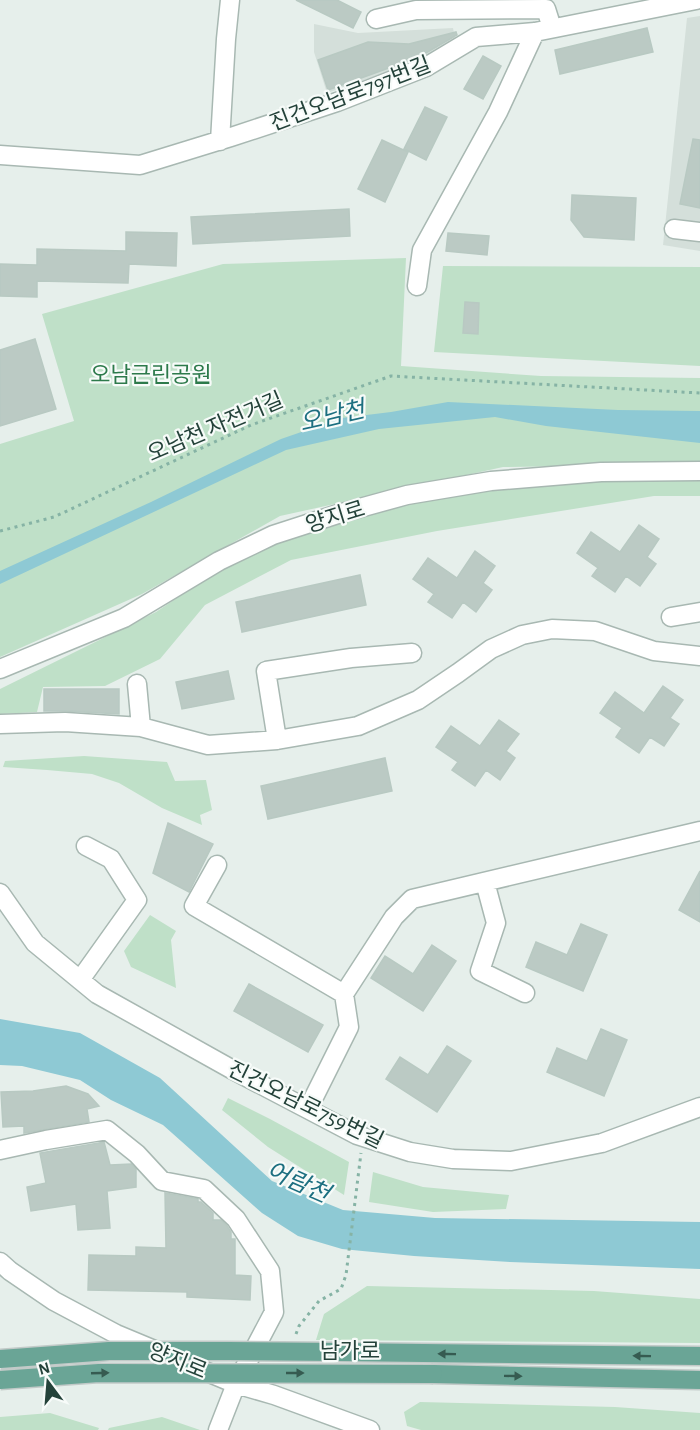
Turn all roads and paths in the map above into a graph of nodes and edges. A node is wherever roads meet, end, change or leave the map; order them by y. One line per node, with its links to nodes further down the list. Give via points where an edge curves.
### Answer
1 (230, 0): 6 (street)
2 (696, 0): 5 (street, 진건오남로797번길)
3 (415, 5): 4 (street); 5 (street, via 546,9)
4 (376, 20)
5 (544, 30): 6 (street, 진건오남로797번길, via 476,37 426,67); 10 (street, via 422,250)
6 (220, 141): 7 (street, 진건오남로797번길, via 140,165)
7 (0, 154)
8 (674, 229): 9 (street)
9 (700, 232)
10 (417, 286)
11 (700, 393): 13 (path, 오남천 자전거길, via 391,376 251,425 54,517)
12 (700, 471): 18 (street, 양지로, via 601,472 491,481 407,495 338,514 273,535 219,561 124,618)
13 (0, 531)
14 (700, 612): 15 (street)
15 (671, 617)
16 (412, 653): 22 (street, via 266,671)
17 (700, 656): 22 (street, via 654,651 595,631 552,629 522,635 491,649 418,700 358,726)
18 (0, 669)
19 (137, 684): 21 (street)
20 (0, 724): 21 (street, via 65,722)
21 (141, 727): 22 (street, via 208,745)
22 (277, 740)
23 (700, 831): 26 (street)
24 (86, 846): 28 (street, via 111,858 137,900)
25 (217, 865): 30 (street, via 194,906)
26 (485, 882): 29 (street, via 496,923 480,971); 30 (street, via 412,899 394,917)
27 (0, 893): 28 (street, 진건오남로759번길, via 35,943)
28 (80, 980): 32 (street, 진건오남로759번길, via 98,994)
29 (525, 993)
30 (344, 994): 32 (street, via 349,1027)
31 (700, 1107): 33 (street, 진건오남로759번길, via 602,1143 511,1161 453,1159 410,1152)
32 (308, 1109): 33 (street, 진건오남로759번길)
33 (363, 1137): 36 (path, via 346,1275 341,1289 319,1301)
34 (0, 1150): 41 (street, via 107,1130 162,1181 204,1189 236,1219 270,1271 274,1312)
35 (0, 1262): 41 (street, 양지로, via 54,1301 116,1334)
36 (296, 1335)
37 (700, 1356): 38 (main road, 남가로, one-way to 38, bridge, via 228,1351 110,1352)
38 (0, 1359)
39 (0, 1380): 40 (main road, 남가로, one-way to 40, bridge, via 99,1373)
40 (700, 1380)
41 (236, 1384): 42 (street); 43 (street, 양지로)
42 (218, 1430)
43 (370, 1430)

